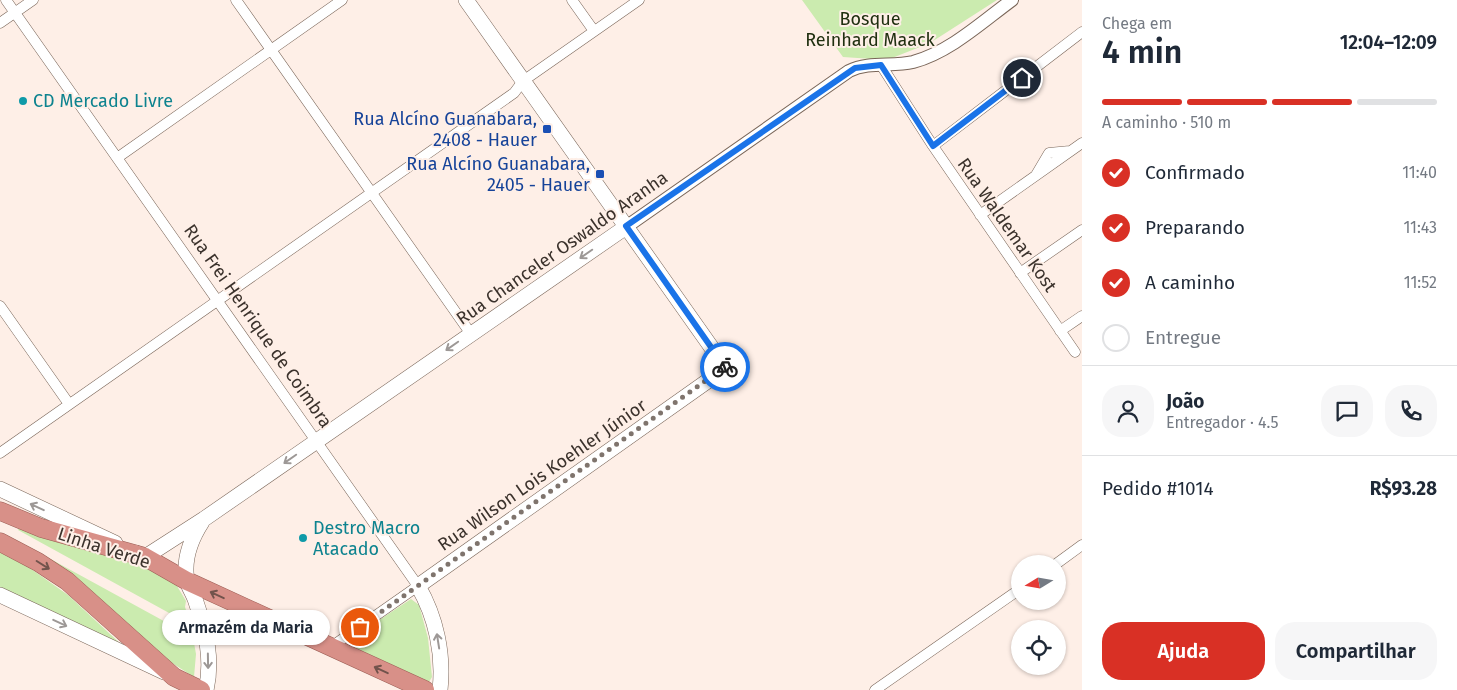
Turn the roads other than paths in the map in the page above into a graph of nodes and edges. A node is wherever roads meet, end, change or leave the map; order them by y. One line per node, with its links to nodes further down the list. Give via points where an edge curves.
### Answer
1 (6, 0): 10 (street, Rua Frei Henrique de Coimbra)
2 (32, 0): 10 (street)
3 (236, 0): 14 (street)
4 (342, 0): 14 (street)
5 (466, 0): 16 (main road)
6 (572, 0): 12 (street)
7 (639, 0): 9 (street)
8 (1012, 0): 15 (street, Rua Chanceler Oswaldo Aranha, via 935,53 912,62)
9 (624, 4): 12 (street)
10 (14, 12): 11 (street); 19 (street, Rua Frei Henrique de Coimbra)
11 (0, 23)
12 (594, 31): 16 (street)
13 (1082, 32): 18 (street)
14 (271, 50): 19 (street); 20 (street)
15 (881, 65): 18 (street, Rua Waldemar Kost); 22 (street, Rua Chanceler Oswaldo Aranha, via 861,66 849,71)
16 (523, 81): 20 (street, via 514,93); 22 (main road)
17 (1082, 143): 21 (street)
18 (933, 146): 21 (street, Rua Waldemar Kost)
19 (117, 158): 25 (street, Rua Frei Henrique de Coimbra)
20 (372, 193): 25 (street); 29 (street)
21 (980, 215): 24 (street, Rua Waldemar Kost)
22 (626, 226): 29 (main road, Rua Chanceler Oswaldo Aranha, one-way to 29); 42 (main road, Rua Wilson Lois Koehler Júnior, via 726,368)
23 (1082, 230): 24 (street)
24 (1020, 273): 28 (street, Rua Waldemar Kost)
25 (217, 301): 31 (street); 32 (street, Rua Frei Henrique de Coimbra)
26 (0, 306): 31 (street)
27 (1082, 316): 28 (street)
28 (1060, 331): 30 (street, Rua Waldemar Kost)
29 (471, 334): 32 (main road, Rua Chanceler Oswaldo Aranha, one-way to 32)
30 (1075, 352)
31 (69, 404): 33 (street)
32 (316, 440): 36 (main road, Rua Chanceler Oswaldo Aranha, one-way to 36); 42 (street, Rua Frei Henrique de Coimbra)
33 (0, 453)
34 (0, 489): 39 (main road, one-way to 34)
35 (0, 510): 39 (highway, Linha Verde, via 41,528)
36 (204, 519): 39 (main road, Rua Chanceler Oswaldo Aranha); 41 (main road, via 188,552)
37 (0, 542): 46 (highway, Linha Verde, one-way to 46, via 67,581)
38 (1082, 545): 40 (street)
39 (145, 557): 41 (highway, Linha Verde)
40 (1066, 557)
41 (187, 581): 45 (highway, Linha Verde, one-way to 41); 48 (main road, one-way to 48, via 196,600 207,641 209,668)
42 (418, 586): 45 (street, Rua Wilson Lois Koehler Júnior); 50 (main road, Rua Frei Henrique de Coimbra, one-way to 42, via 437,633)
43 (0, 595): 46 (main road, one-way to 46)
44 (1011, 595): 51 (street)
45 (331, 647): 49 (highway, Linha Verde, one-way to 45)
46 (174, 677): 47 (highway, Linha Verde)
47 (201, 690)
48 (206, 690)
49 (425, 690)
50 (440, 690)
51 (875, 690)

